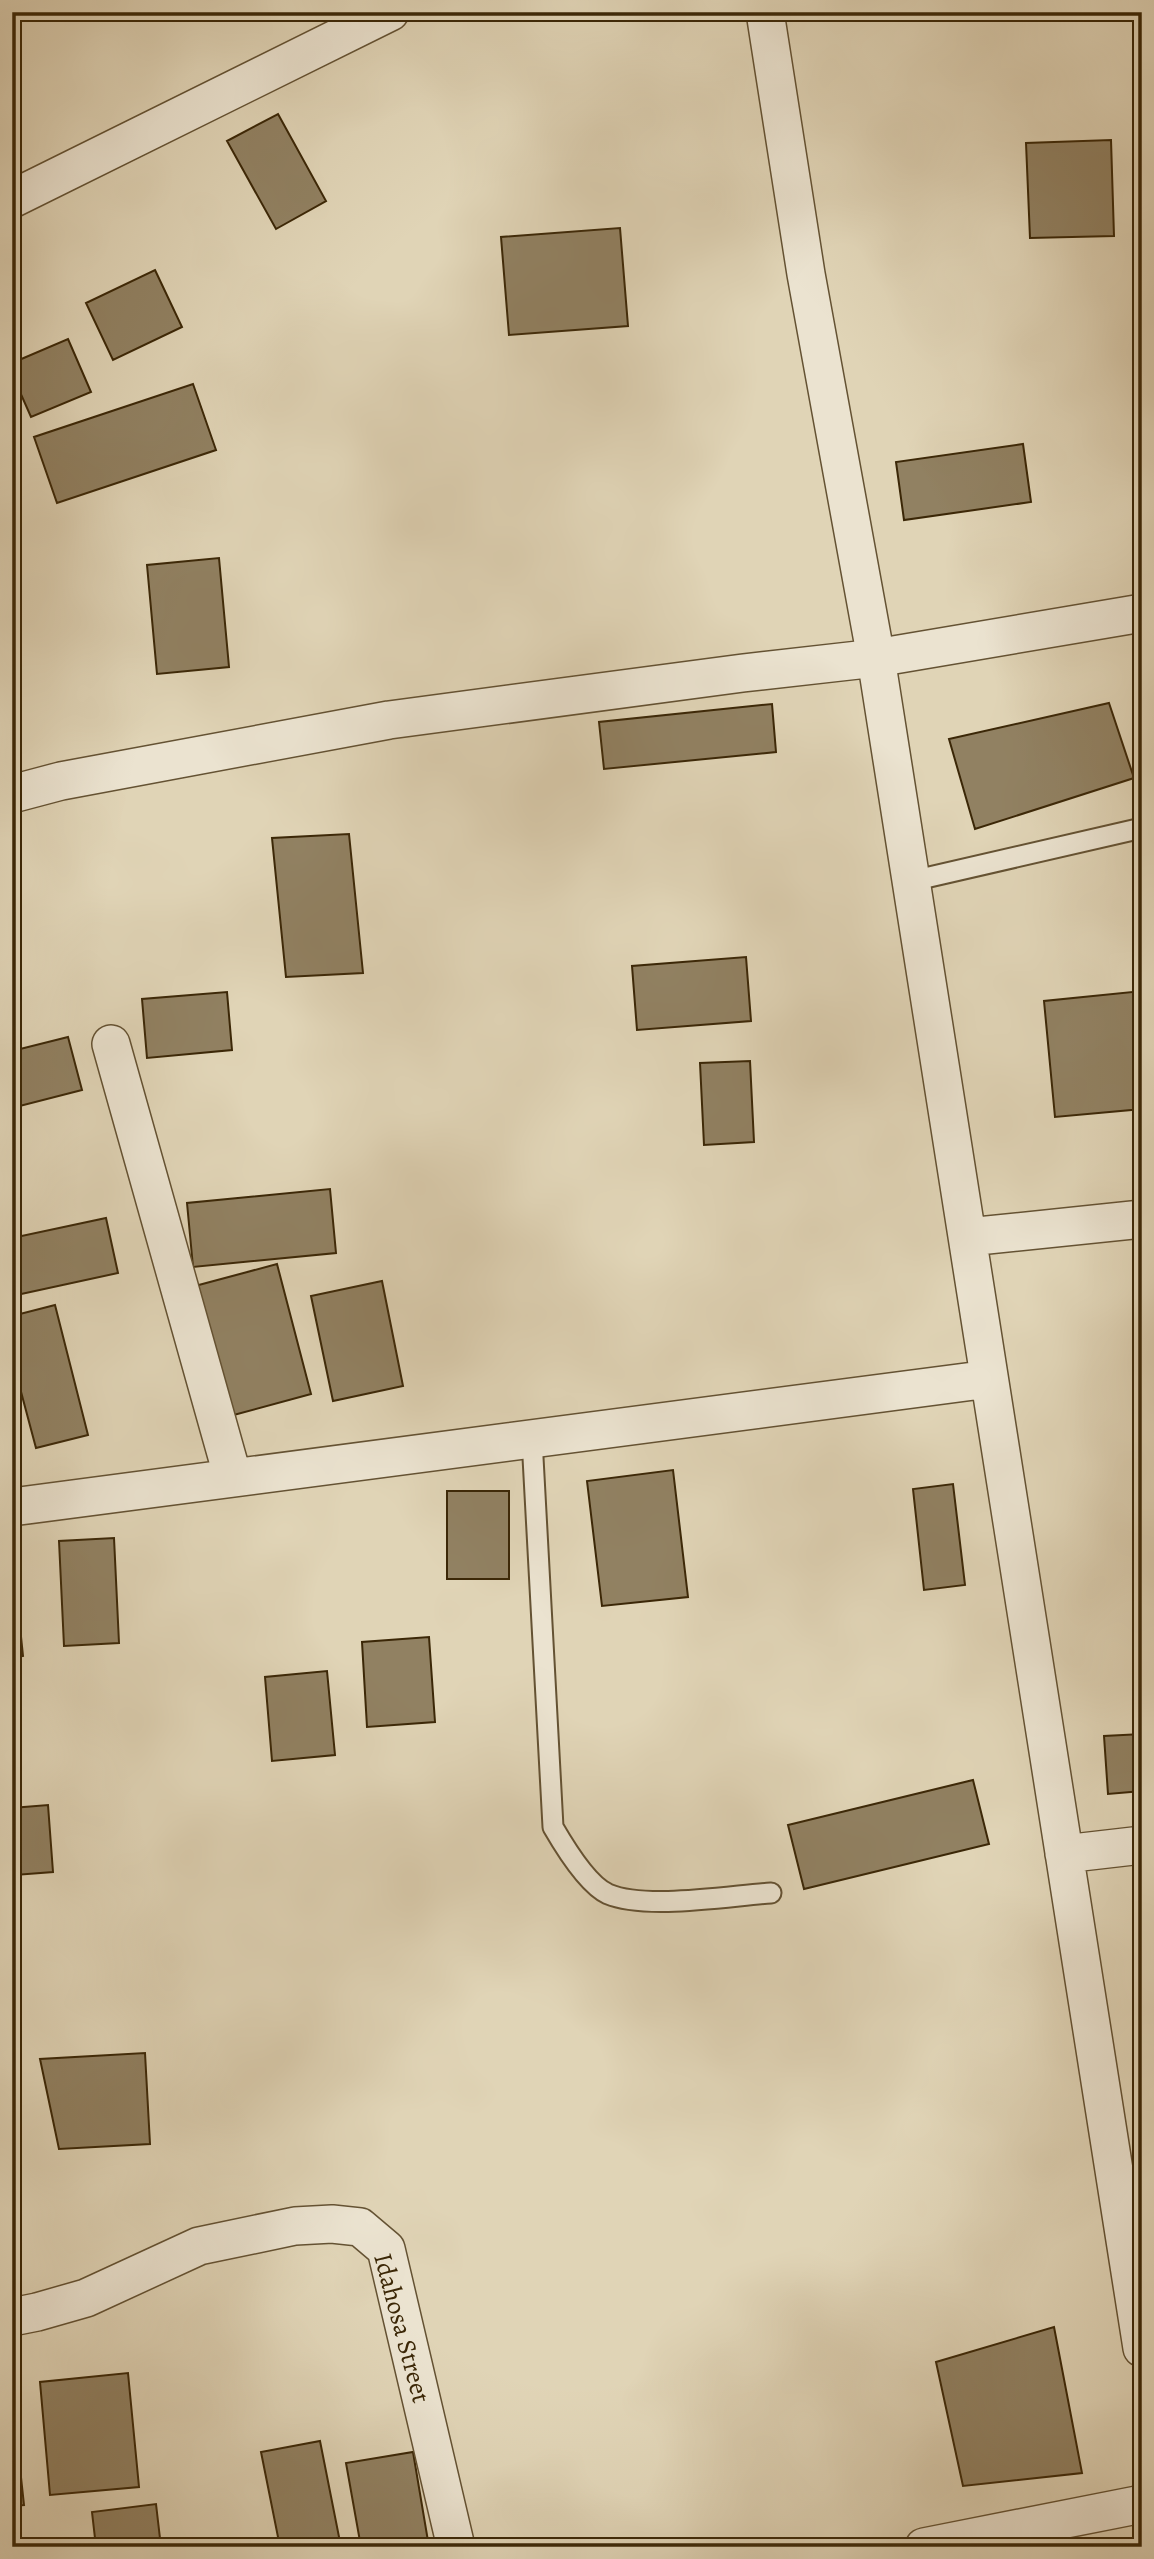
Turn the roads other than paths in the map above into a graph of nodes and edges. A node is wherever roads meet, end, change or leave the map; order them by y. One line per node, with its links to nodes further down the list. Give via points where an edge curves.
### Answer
1 (390, 12): 3 (street)
2 (765, 12): 5 (street, via 806,274)
3 (12, 199)
4 (1142, 613): 5 (street)
5 (876, 658): 6 (street, via 390,720); 8 (street)
6 (12, 794)
7 (1142, 828): 8 (lane)
8 (912, 881): 11 (street)
9 (111, 1044): 14 (street)
10 (1142, 1219): 11 (street)
11 (968, 1237): 12 (street)
12 (989, 1379): 13 (street); 17 (street)
13 (532, 1439): 14 (street); 18 (lane, via 553,1827 571,1859 606,1893 645,1902)
14 (233, 1478): 15 (street)
15 (12, 1507)
16 (1142, 1845): 17 (street)
17 (1064, 1854): 20 (street)
18 (771, 1893)
19 (12, 2317): 22 (street, Idahosa Street, via 86,2298 199,2246 295,2225 360,2227 386,2249)
20 (1142, 2348)
21 (1142, 2504): 23 (street)
22 (456, 2547)
23 (924, 2547)

